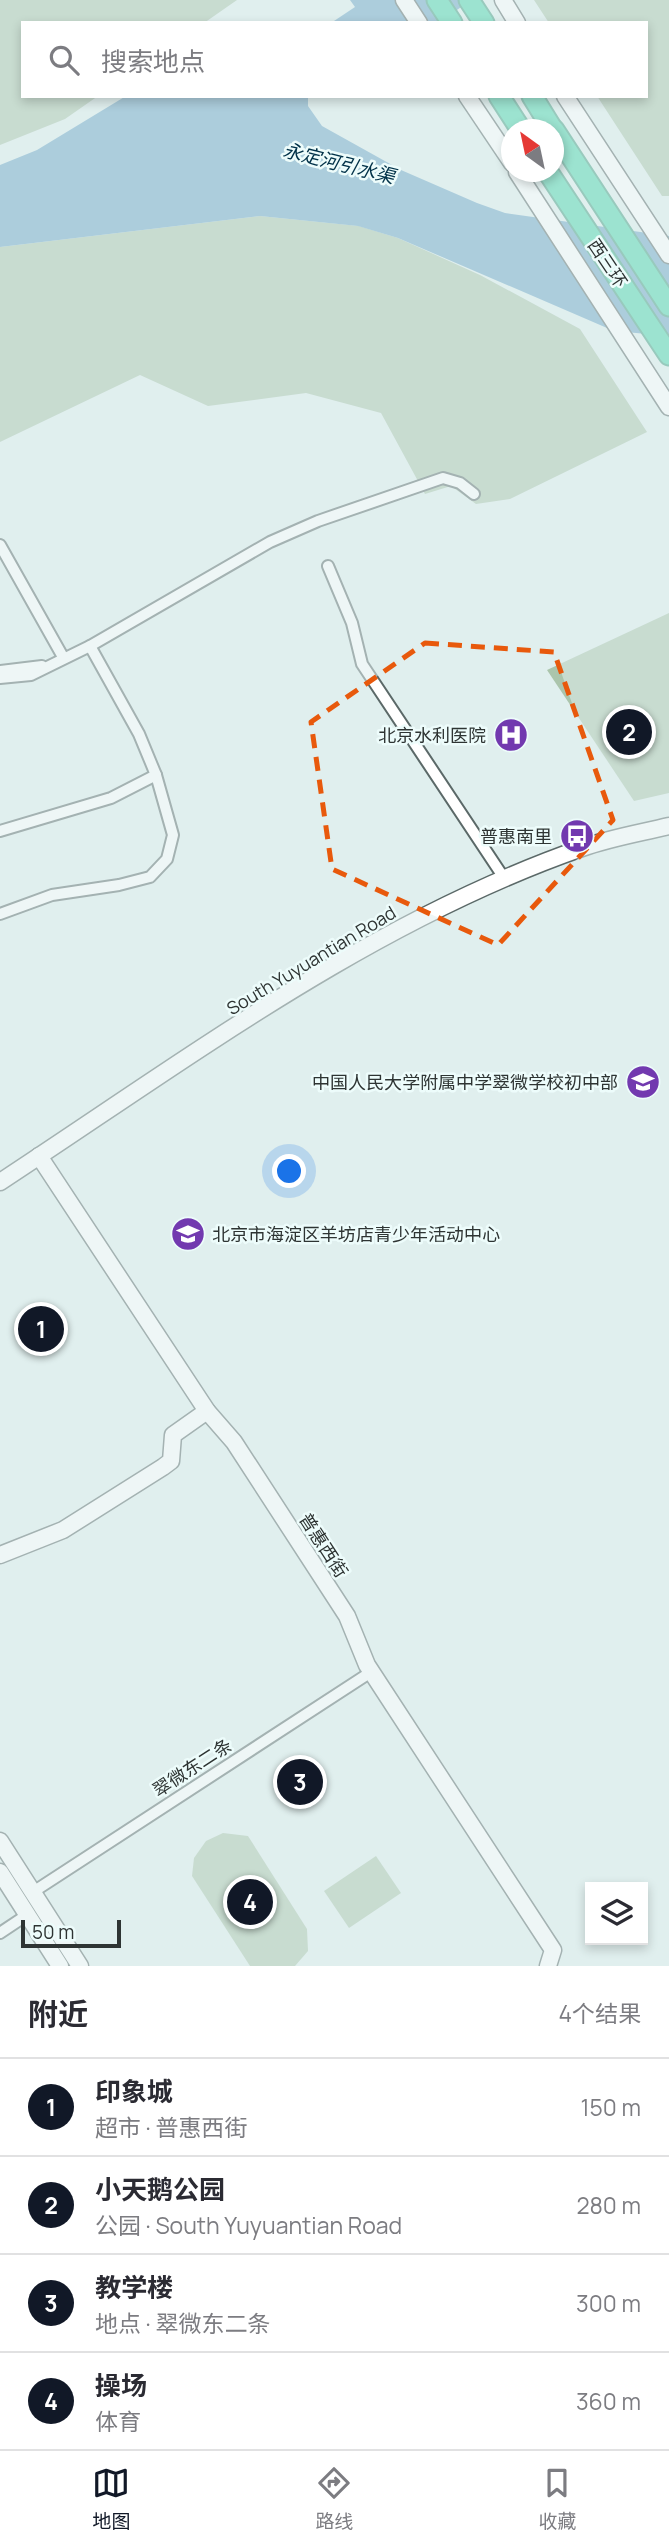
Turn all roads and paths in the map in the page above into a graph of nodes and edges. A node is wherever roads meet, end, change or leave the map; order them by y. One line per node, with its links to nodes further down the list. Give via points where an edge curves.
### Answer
1 (404, 0): 4 (street)
2 (437, 0): 5 (highway)
3 (503, 0): 6 (street)
4 (418, 21)
5 (451, 21)
6 (516, 21)
7 (468, 98): 13 (street)
8 (500, 98): 11 (highway)
9 (533, 98): 12 (highway, 西三环)
10 (566, 98): 17 (street)
11 (514, 119)
12 (546, 119)
13 (501, 147)
14 (564, 147): 18 (highway, 西三环)
15 (524, 182): 20 (street)
16 (554, 182): 19 (highway, 西三环)
17 (669, 255)
18 (669, 306)
19 (669, 355)
20 (669, 407)
21 (474, 494): 24 (street, via 443,478 318,521 270,542)
22 (0, 545): 25 (street)
23 (328, 566): 32 (street, via 352,623 362,664)
24 (90, 646): 25 (street); 29 (street, via 139,734)
25 (63, 657): 26 (street)
26 (44, 665): 27 (street); 28 (street, via 31,674)
27 (0, 671)
28 (0, 678)
29 (156, 775): 31 (street, via 111,798); 33 (street, via 173,835 167,859 150,877 51,895)
30 (669, 826): 32 (street, South Yuyuantian Road, via 584,847)
31 (0, 831)
32 (504, 878): 34 (street, South Yuyuantian Road, via 423,915 253,1015)
33 (0, 914)
34 (39, 1156): 35 (street, South Yuyuantian Road); 36 (street, 普惠西街)
35 (0, 1182)
36 (207, 1411): 37 (street, via 173,1435 171,1461 163,1467 64,1530); 38 (street, 普惠西街, via 234,1442 347,1616)
37 (0, 1555)
38 (371, 1672): 41 (street, 翠微东二条); 46 (street, 普惠西街, via 553,1950)
39 (0, 1841): 41 (street)
40 (0, 1872): 42 (street)
41 (33, 1892): 45 (street)
42 (27, 1915): 43 (street); 44 (street)
43 (0, 1933)
44 (60, 1966)
45 (80, 1966)
46 (548, 1966)

